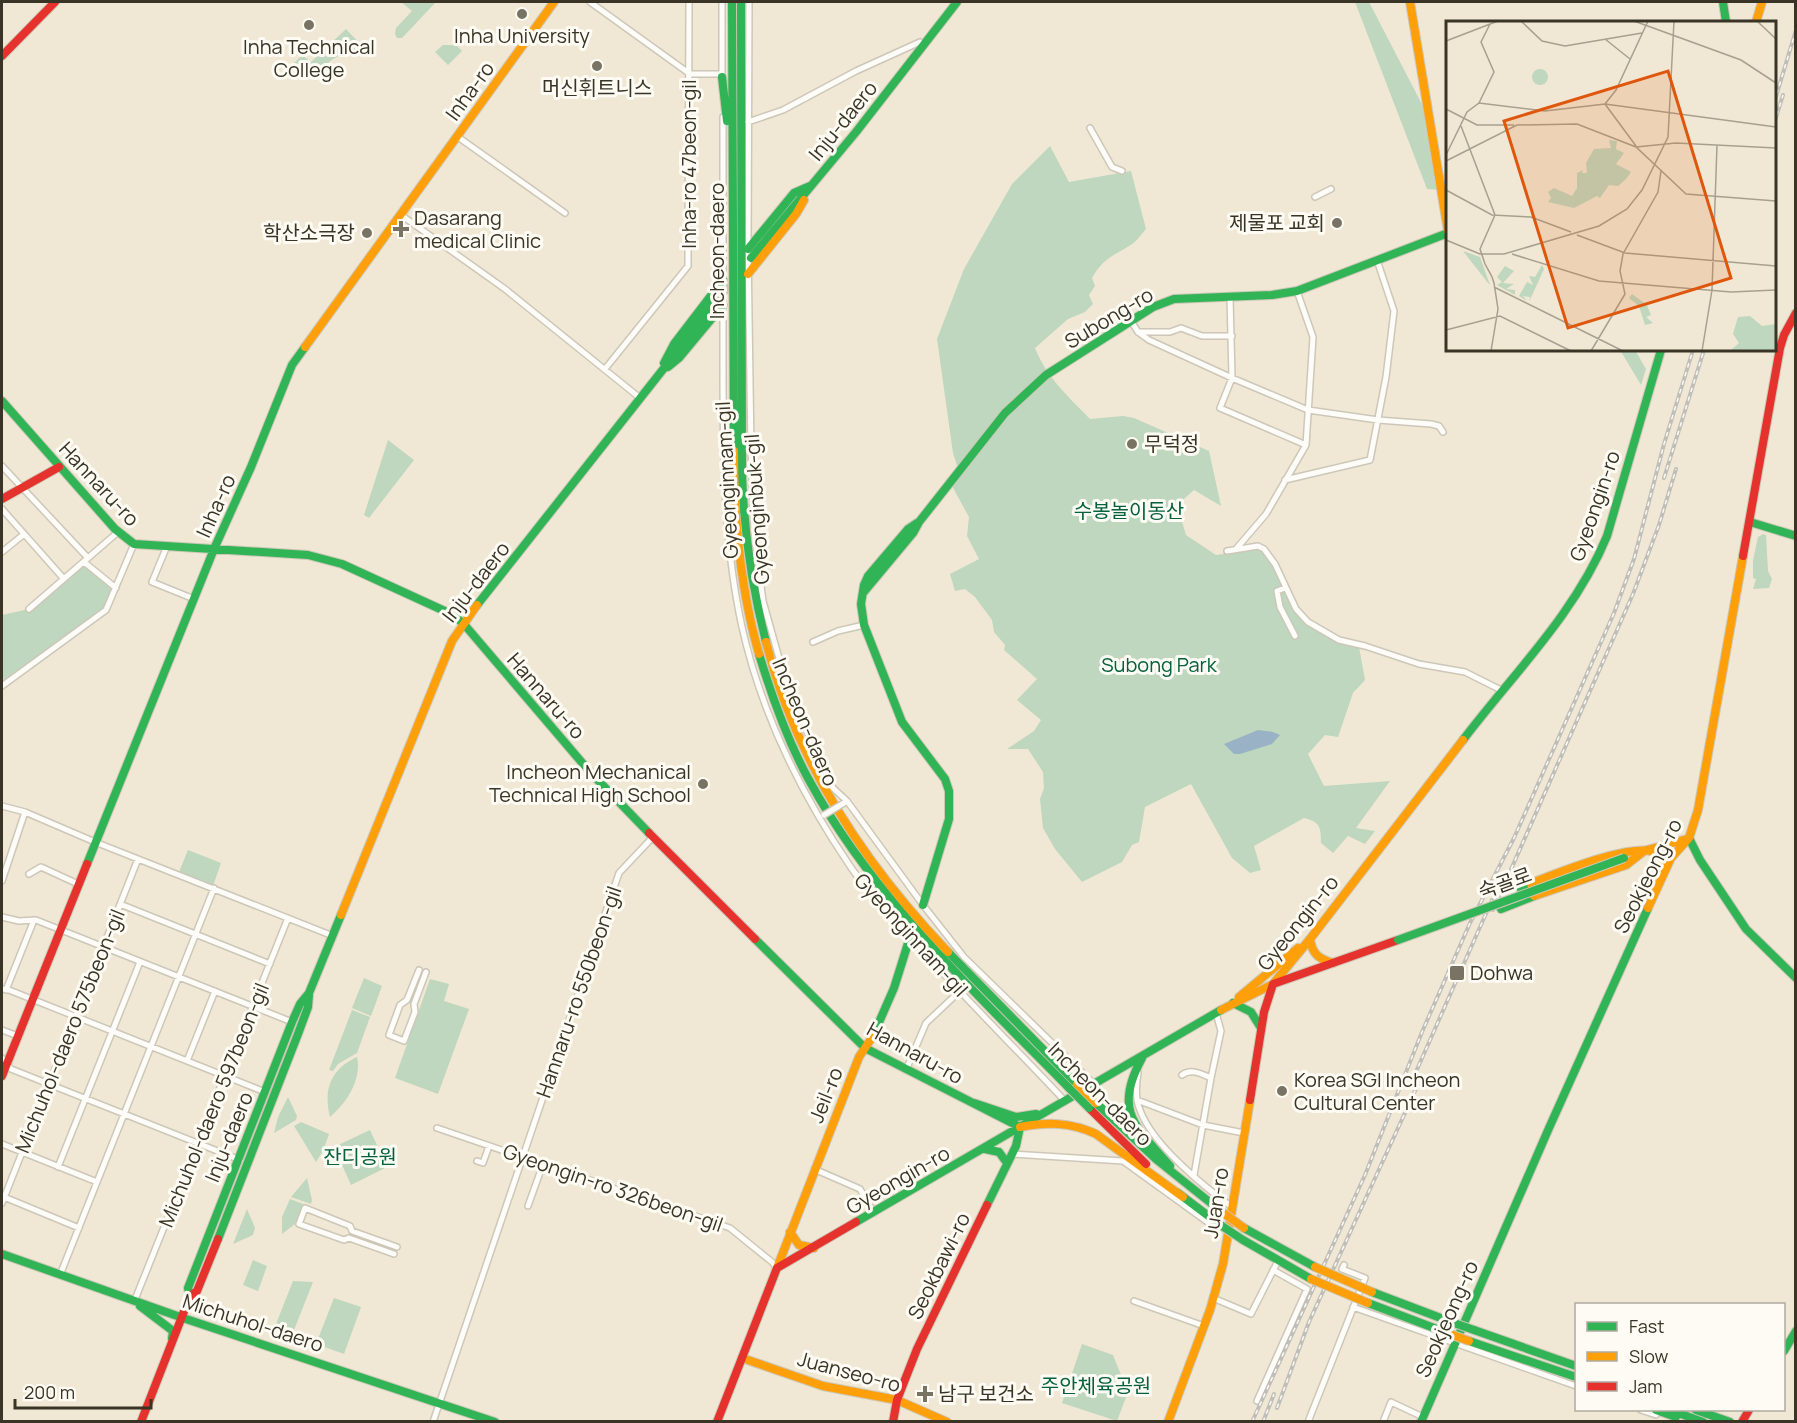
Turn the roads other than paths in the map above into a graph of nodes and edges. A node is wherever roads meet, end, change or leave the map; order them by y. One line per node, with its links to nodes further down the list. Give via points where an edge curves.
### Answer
1 (55, 2): 17 (main road)
2 (554, 2): 22 (main road, Inha-ro)
3 (590, 2): 18 (street)
4 (689, 2): 18 (street, Inha-ro 47beon-gil)
5 (722, 2): 19 (street, Gyeonginnam-gil)
6 (732, 2): 23 (main road, Incheon-daero)
7 (741, 2): 145 (main road, Incheon-daero, via 743,500 753,586 770,661 790,720 828,796 863,850 919,921)
8 (749, 2): 20 (street, Gyeonginbuk-gil)
9 (956, 2): 10 (main road); 16 (main road, Inju-daero)
10 (966, 2)
11 (1410, 2): 30 (main road)
12 (1723, 2): 14 (main road)
13 (1762, 2): 15 (main road)
14 (1726, 21)
15 (1756, 21)
16 (921, 44): 20 (street, via 853,73 783,110); 25 (main road, Inju-daero)
17 (2, 56)
18 (690, 74): 19 (street); 45 (street, Inha-ro 47beon-gil, via 688,266)
19 (722, 76): 23 (main road); 36 (street, Gyeonginnam-gil)
20 (748, 122): 32 (street, Gyeonginbuk-gil)
21 (1090, 128): 24 (street, via 1112,167)
22 (458, 136): 28 (street); 29 (main road, Inha-ro)
23 (733, 142): 145 (main road, Incheon-daero, via 735,498 744,590 761,663 800,761 857,857 914,927)
24 (1122, 171)
25 (812, 185): 32 (main road, via 794,193); 33 (main road, Inju-daero); 35 (main road, via 796,214)
26 (1331, 189): 27 (street)
27 (1315, 197)
28 (564, 213)
29 (401, 215): 45 (street); 66 (main road, Inha-ro, via 292,365)
30 (1446, 220)
31 (1446, 233): 34 (main road, Subong-ro)
32 (748, 249): 35 (street, Gyeonginbuk-gil)
33 (751, 258)
34 (1377, 260): 37 (main road, Subong-ro); 51 (street, via 1394,311)
35 (748, 274): 82 (street, Gyeonginbuk-gil, via 754,532 764,601 782,669 812,744 833,788)
36 (723, 280): 39 (street, Gyeonginnam-gil); 46 (main road, via 674,344)
37 (1297, 291): 38 (main road, Subong-ro); 50 (street, via 1312,336)
38 (1230, 297): 41 (main road, Subong-ro, via 1174,299); 43 (street)
39 (720, 303): 46 (main road, via 680,358); 85 (street, Gyeonginnam-gil, via 727,535 742,628 777,733 805,791)
40 (1796, 313): 60 (main road, Seokjeong-ro, via 1780,348)
41 (1131, 321): 42 (street); 77 (main road, Subong-ro, via 1046,375 1005,413 919,522 908,529 868,576 861,604)
42 (1138, 332): 43 (street, via 1181,328 1202,336); 47 (street)
43 (1232, 336): 47 (street)
44 (1661, 351): 81 (main road, Gyeongin-ro, via 1595,565 1569,606)
45 (605, 369): 48 (street)
46 (662, 370): 48 (main road, Inju-daero)
47 (1232, 378): 50 (street); 53 (street, via 1220,408)
48 (640, 398): 76 (main road, Inju-daero)
49 (2, 401): 55 (main road, Hannaru-ro)
50 (1308, 410): 51 (street); 53 (street)
51 (1377, 420): 52 (street, via 1431,424); 56 (street, via 1370,460)
52 (1443, 432)
53 (1306, 445): 56 (street)
54 (2, 466): 57 (street)
55 (59, 467): 57 (main road); 61 (main road, Hannaru-ro)
56 (1285, 480): 67 (street, via 1266,514)
57 (22, 488): 58 (main road); 70 (street)
58 (2, 499)
59 (2, 510): 62 (street)
60 (1750, 522): 63 (main road); 87 (main road, Seokjeong-ro, via 1698,810)
61 (118, 532): 64 (main road, Hannaru-ro); 70 (street)
62 (23, 535): 69 (street); 71 (street)
63 (1796, 536)
64 (134, 544): 65 (main road, Hannaru-ro); 72 (street)
65 (167, 546): 66 (main road, Hannaru-ro); 74 (street, via 152,582)
66 (214, 549): 74 (main road, Inha-ro); 76 (main road, Hannaru-ro, via 323,558 449,613)
67 (1236, 549): 68 (street); 73 (street, via 1264,549)
68 (1227, 550)
69 (2, 552)
70 (86, 560): 71 (street); 72 (street)
71 (64, 579): 75 (street)
72 (116, 588): 80 (street, via 106,610)
73 (1285, 588): 78 (street, via 1277,591 1280,607); 81 (street, via 1308,622 1339,640 1419,664 1465,672)
74 (194, 599): 88 (main road, Inha-ro)
75 (29, 609)
76 (463, 623): 86 (main road, Hannaru-ro, via 590,772); 107 (main road, Inju-daero, via 452,641)
77 (864, 625): 79 (street); 100 (main road, Subong-ro, via 902,722 945,779 949,792 949,819)
78 (1295, 636)
79 (813, 642)
80 (2, 686)
81 (1501, 690): 109 (main road, Gyeongin-ro)
82 (845, 802): 85 (street, bridge); 100 (street, Gyeonginbuk-gil)
83 (2, 806): 84 (street)
84 (25, 812): 88 (street); 93 (street)
85 (822, 816): 108 (street, Gyeonginnam-gil, via 851,868)
86 (652, 837): 134 (main road, Hannaru-ro); 163 (street, Hannaru-ro 550beon-gil, via 619,873)
87 (1689, 838): 89 (main road); 91 (main road, Seokjeong-ro, via 1671,858); 117 (main road, via 1746,929)
88 (95, 842): 90 (street); 95 (main road, Inha-ro)
89 (1644, 851): 91 (main road, via 1658,854); 94 (main road, via 1622,852); 98 (main road, via 1626,865); 112 (main road, 숙골로, bridge)
90 (138, 859): 97 (street); 99 (street, Michuhol-daero 575beon-gil)
91 (1665, 872): 198 (main road, Seokjeong-ro)
92 (29, 874): 95 (street, via 41,867)
93 (2, 881)
94 (1531, 883): 96 (main road); 98 (main road)
95 (78, 884): 105 (main road, Inha-ro)
96 (1510, 885)
97 (214, 888): 103 (street); 106 (street)
98 (1534, 896): 101 (main road)
99 (120, 904): 106 (street); 110 (street, Michuhol-daero 575beon-gil)
100 (923, 905): 144 (street, Gyeonginbuk-gil, via 964,957)
101 (1501, 909)
102 (2, 917): 104 (street)
103 (288, 918): 107 (street); 113 (street, Michuhol-daero 597beon-gil)
104 (34, 920): 105 (street); 119 (street)
105 (60, 930): 110 (street); 123 (main road, Inha-ro)
106 (196, 934): 113 (street); 116 (street)
107 (333, 936): 122 (main road, Inju-daero)
108 (910, 938): 121 (street, Gyeonginnam-gil); 134 (main road, Jeil-ro, via 894,988)
109 (1310, 939): 112 (main road, via 1314,955); 118 (main road, Gyeongin-ro); 124 (main road)
110 (102, 947): 111 (street); 127 (street, Michuhol-daero 575beon-gil)
111 (140, 962): 116 (street); 131 (street)
112 (1333, 963): 118 (main road, 숙골로)
113 (270, 964): 125 (street, Michuhol-daero 597beon-gil)
114 (419, 970): 115 (street, via 388,1035 404,1041)
115 (426, 972)
116 (179, 977): 120 (street); 133 (street)
117 (1796, 978)
118 (1273, 984): 124 (main road, Gyeongin-ro); 129 (main road, Juan-ro)
119 (4, 990): 123 (street)
120 (215, 991): 125 (street); 137 (street)
121 (960, 991): 138 (street, via 926,1023); 149 (street, Gyeonginnam-gil)
122 (309, 993): 128 (main road, Inju-daero); 166 (main road, Inju-daero, via 301,1026)
123 (33, 1000): 127 (street); 132 (main road, Inha-ro)
124 (1233, 1003): 126 (main road, Gyeongin-ro); 129 (main road, via 1245,1006 1257,1016)
125 (253, 1006): 128 (street); 141 (street, Michuhol-daero 597beon-gil)
126 (1216, 1013): 135 (main road, Gyeongin-ro); 142 (street, via 1221,1031)
127 (75, 1017): 131 (street); 143 (street, Michuhol-daero 575beon-gil)
128 (292, 1022): 146 (main road, Inju-daero)
129 (1261, 1028): 156 (main road, Juan-ro)
130 (2, 1030): 132 (street)
131 (112, 1032): 133 (street); 147 (street)
132 (18, 1036): 136 (main road, Inha-ro)
133 (151, 1047): 137 (street); 152 (street)
134 (865, 1048): 138 (main road, Hannaru-ro); 170 (main road, Jeil-ro)
135 (1142, 1058): 144 (main road, Gyeongin-ro); 148 (street); 173 (main road, via 1126,1091 1127,1106 1133,1121)
136 (4, 1060): 140 (main road, Inha-ro); 143 (street, via 11,1069)
137 (187, 1062): 141 (street)
138 (906, 1070): 150 (main road, Hannaru-ro)
139 (1182, 1075): 142 (street, via 1193,1071)
140 (2, 1076)
141 (225, 1077): 146 (street); 158 (street, Michuhol-daero 597beon-gil)
142 (1211, 1078): 153 (street)
143 (47, 1084): 147 (street); 161 (street, Michuhol-daero 575beon-gil)
144 (1094, 1084): 149 (main road, Gyeongin-ro)
145 (1073, 1086): 173 (main road, Incheon-daero, bridge); 174 (main road, Incheon-daero, bridge, via 1089,1108)
146 (265, 1092): 164 (main road, Inju-daero)
147 (85, 1099): 152 (street); 169 (street)
148 (1137, 1100): 153 (street); 171 (street, via 1148,1127)
149 (1065, 1101): 151 (main road, Gyeongin-ro)
150 (974, 1103): 151 (main road, via 1016,1117); 154 (main road, Hannaru-ro)
151 (1045, 1112): 154 (main road, Gyeongin-ro)
152 (124, 1114): 158 (street); 172 (street)
153 (1203, 1125): 156 (street); 171 (street)
154 (1020, 1127): 160 (main road, Gyeongin-ro); 162 (main road, Seokbawi-ro); 174 (main road, via 1047,1122 1083,1127)
155 (437, 1128): 159 (street, Gyeongin-ro 326beon-gil)
156 (1244, 1133): 177 (main road, Juan-ro)
157 (2, 1144): 161 (street)
158 (198, 1144): 164 (street); 193 (street, Michuhol-daero 597beon-gil)
159 (489, 1146): 163 (street, Gyeongin-ro 326beon-gil); 165 (street, via 483,1163)
160 (982, 1150): 167 (main road, via 1001,1153); 178 (main road, Gyeongin-ro)
161 (21, 1152): 169 (street); 175 (street, Michuhol-daero 575beon-gil)
162 (1012, 1154): 167 (main road, Seokbawi-ro); 181 (street, via 1123,1161)
163 (523, 1157): 168 (street, Gyeongin-ro 326beon-gil); 207 (street, Hannaru-ro 550beon-gil)
164 (238, 1160): 166 (street); 190 (main road, Inju-daero, via 188,1288)
165 (477, 1161)
166 (247, 1163): 190 (main road, Inju-daero, via 197,1291)
167 (1007, 1163): 205 (main road, Seokbawi-ro, via 917,1349)
168 (543, 1164): 176 (street); 187 (street, Gyeongin-ro 326beon-gil, via 730,1228)
169 (58, 1167): 172 (street)
170 (814, 1169): 178 (street, via 860,1189); 180 (main road, Jeil-ro)
171 (1194, 1175): 177 (street)
172 (97, 1182): 179 (street)
173 (1189, 1189): 202 (main road, Incheon-daero, bridge, via 1244,1228 1315,1267 1372,1292)
174 (1183, 1197): 185 (main road, Incheon-daero, bridge)
175 (3, 1200): 179 (street)
176 (528, 1206)
177 (1232, 1207): 181 (main road, Juan-ro)
178 (874, 1213): 182 (main road, Gyeongin-ro)
179 (79, 1228): 189 (street)
180 (790, 1232): 182 (main road, via 800,1247); 187 (main road, Jeil-ro)
181 (1227, 1235): 191 (main road, Juan-ro)
182 (815, 1248): 187 (main road, Gyeongin-ro)
183 (395, 1251): 183 (street, via 352,1231 350,1226 305,1208 299,1224 344,1240 349,1238)
184 (2, 1254): 189 (main road, Michuhol-daero)
185 (1278, 1261): 188 (street); 203 (main road, bridge, via 1368,1304)
186 (1344, 1264): 194 (street, via 1342,1269 1365,1278)
187 (777, 1268): 201 (main road)
188 (1273, 1270): 191 (street, via 1249,1315); 206 (street, via 1307,1288)
189 (60, 1275): 193 (main road, Michuhol-daero)
190 (190, 1296): 195 (main road, Inju-daero)
191 (1214, 1298): 196 (main road, Juan-ro)
192 (1134, 1301): 196 (street)
193 (134, 1302): 195 (main road, Michuhol-daero); 199 (main road, via 173,1331)
194 (1353, 1306): 198 (street); 221 (street)
195 (183, 1318): 199 (main road, Inju-daero); 207 (main road, Michuhol-daero)
196 (1204, 1326): 220 (main road, Juan-ro)
197 (1796, 1331): 200 (main road)
198 (1454, 1343): 204 (street); 212 (main road, Seokjeong-ro)
199 (170, 1349): 214 (main road, Inju-daero)
200 (1785, 1349)
201 (742, 1358): 205 (main road, Juanseo-ro, via 823,1386); 217 (main road)
202 (1575, 1366)
203 (1575, 1377)
204 (1575, 1386)
205 (897, 1400): 218 (main road, Seokbawi-ro); 219 (main road, Juanseo-ro)
206 (1257, 1401)
207 (440, 1403): 215 (street, Hannaru-ro 550beon-gil); 216 (main road, Michuhol-daero)
208 (1643, 1411): 213 (street)
209 (1659, 1411): 224 (main road)
210 (1673, 1411): 225 (main road)
211 (1699, 1411): 226 (main road)
212 (1422, 1419): 222 (street, via 1391,1402)
213 (1665, 1420): 223 (street)
214 (141, 1422)
215 (433, 1422)
216 (495, 1422)
217 (717, 1422)
218 (893, 1422)
219 (947, 1422)
220 (1168, 1422)
221 (1308, 1422)
222 (1383, 1422)
223 (1676, 1422)
224 (1687, 1422)
225 (1703, 1422)
226 (1730, 1422)

